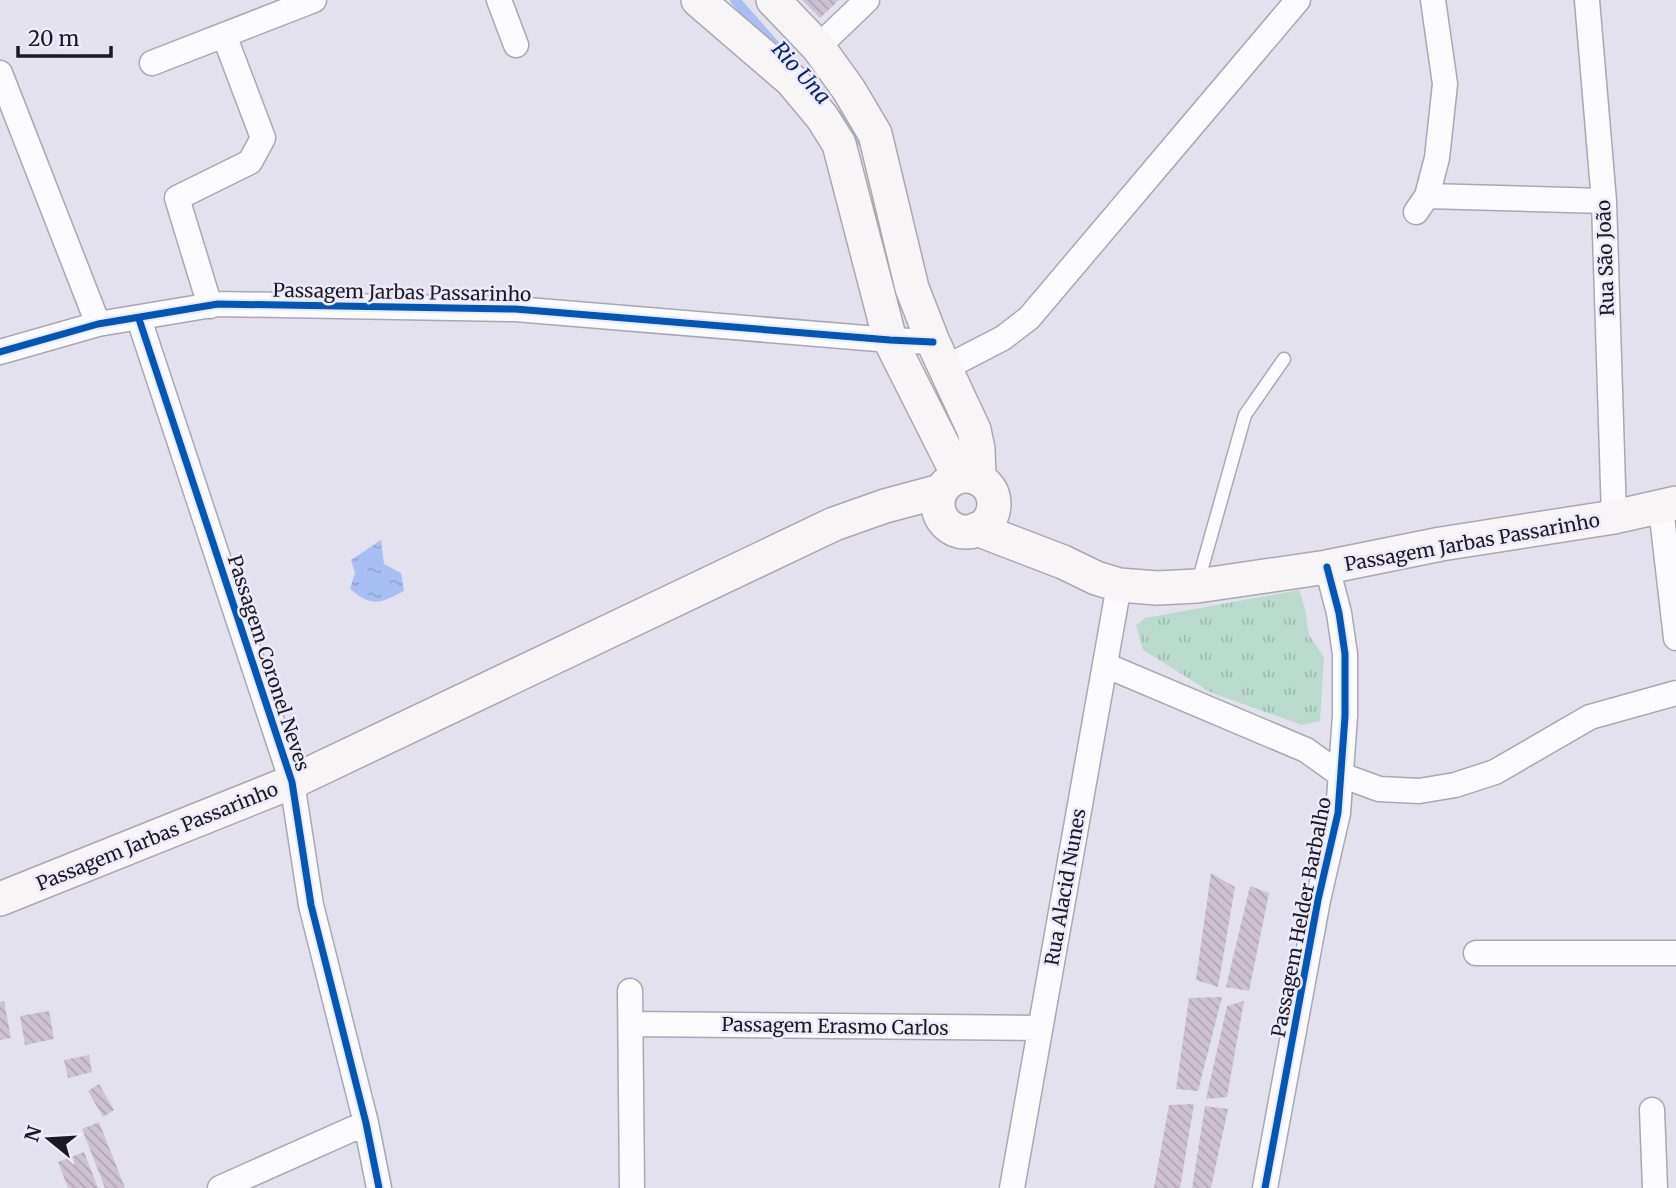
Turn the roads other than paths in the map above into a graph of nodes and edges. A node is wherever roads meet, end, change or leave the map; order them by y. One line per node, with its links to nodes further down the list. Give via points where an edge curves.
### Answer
1 (314, 0): 9 (street)
2 (499, 0): 10 (street)
3 (698, 0): 14 (main road)
4 (773, 0): 11 (main road)
5 (867, 0): 11 (street)
6 (1298, 0): 21 (street, via 1028,318 1003,338)
7 (1433, 0): 15 (street, via 1445,84 1437,158 1422,204)
8 (1587, 0): 15 (street, Rua São João)
9 (224, 35): 12 (street); 16 (street, via 263,138 250,162 177,198)
10 (516, 45)
11 (818, 47): 14 (main road); 21 (main road, via 875,134 912,288)
12 (152, 63)
13 (0, 73): 18 (street)
14 (793, 77): 19 (main road, via 839,144)
15 (1604, 201): 25 (street, Rua São João)
16 (209, 306): 17 (street, Passagem Jarbas Passarinho); 19 (street, Passagem Jarbas Passarinho, via 515,309)
17 (139, 319): 18 (street, Passagem Jarbas Passarinho); 33 (street, Passagem Coronel Neves)
18 (98, 324): 20 (street, Passagem Jarbas Passarinho)
19 (890, 340): 21 (street, Passagem Jarbas Passarinho); 23 (main road)
20 (0, 352)
21 (939, 355): 23 (main road, via 974,430 978,449)
22 (1284, 359): 28 (lane, via 1245,415)
23 (965, 500): 27 (main road, Passagem Jarbas Passarinho, via 1063,562); 33 (main road, Passagem Jarbas Passarinho, via 885,506 800,539)
24 (1669, 506): 25 (main road, Passagem Jarbas Passarinho); 29 (street)
25 (1614, 517): 26 (main road, Passagem Jarbas Passarinho)
26 (1327, 567): 28 (main road, Passagem Jarbas Passarinho); 32 (street, Passagem Helder Barbalho, via 1345,654)
27 (1119, 585): 28 (main road, Passagem Jarbas Passarinho); 30 (street, Rua Alacid Nunes)
28 (1197, 586)
29 (1676, 638)
30 (1105, 666): 32 (street, via 1306,750); 39 (street, Rua Alacid Nunes)
31 (1676, 693): 32 (street, via 1590,717 1495,772 1455,785 1419,791 1379,789)
32 (1341, 775): 46 (street, Passagem Helder Barbalho, via 1338,813)
33 (292, 782): 34 (main road, Passagem Jarbas Passarinho); 41 (street, Passagem Coronel Neves, via 311,905)
34 (0, 899)
35 (1476, 953): 36 (street)
36 (1676, 953)
37 (630, 991): 38 (street)
38 (631, 1024): 39 (street, Passagem Erasmo Carlos); 44 (street)
39 (1040, 1028): 45 (street, Rua Alacid Nunes)
40 (1652, 1110): 47 (street)
41 (366, 1123): 42 (street); 43 (street, Passagem Coronel Neves)
42 (220, 1188)
43 (379, 1188)
44 (632, 1188)
45 (1013, 1188)
46 (1265, 1188)
47 (1655, 1188)

